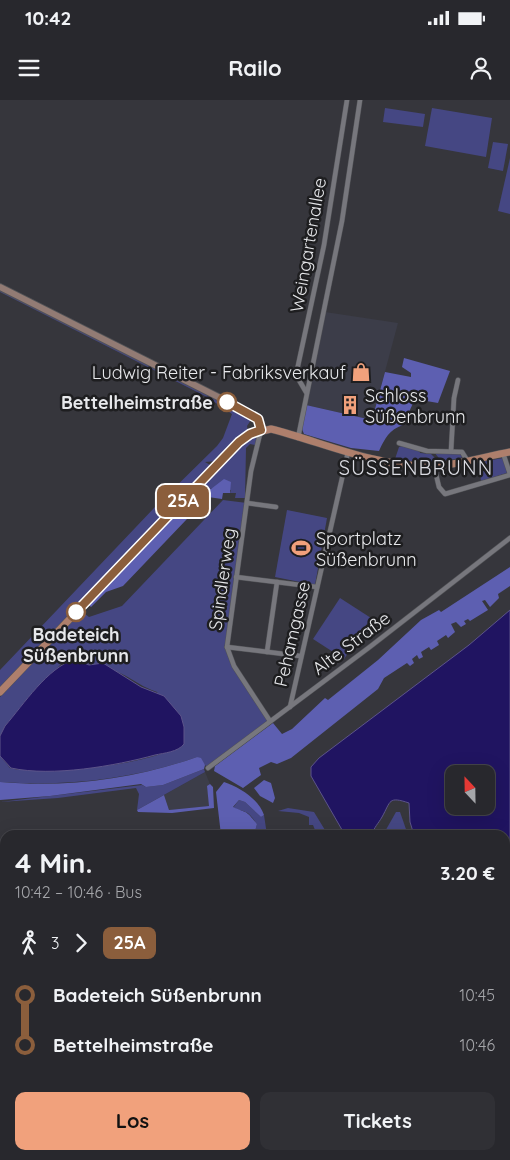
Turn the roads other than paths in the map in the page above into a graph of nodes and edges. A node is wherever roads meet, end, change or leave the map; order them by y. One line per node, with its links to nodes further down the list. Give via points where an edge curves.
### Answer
1 (347, 100): 3 (street, Weingartenallee)
2 (360, 100): 4 (street, Weingartenallee)
3 (345, 111): 4 (street); 7 (street, Weingartenallee, via 324,245 296,375)
4 (358, 113): 7 (street, Weingartenallee, via 342,221)
5 (0, 287): 8 (street, via 246,411 258,419)
6 (458, 380): 12 (street)
7 (306, 392): 9 (street, Weingartenallee)
8 (261, 430): 9 (main road, via 273,430); 17 (street, Spindlerweg); 26 (main road, via 239,442)
9 (298, 438): 11 (main road)
10 (399, 442): 12 (street, via 427,451)
11 (348, 451): 15 (main road, via 400,463); 22 (street, Pehamgasse)
12 (451, 451): 14 (street, via 462,452)
13 (506, 452): 14 (main road); 16 (street)
14 (468, 460): 15 (main road)
15 (434, 466): 16 (street, via 439,487 445,494)
16 (510, 475)
17 (247, 502): 18 (street); 20 (street, Spindlerweg)
18 (276, 507)
19 (510, 538): 27 (street, Alte Straße)
20 (236, 577): 21 (street); 23 (street, Spindlerweg)
21 (277, 582): 22 (street); 24 (street)
22 (317, 587): 25 (street, Pehamgasse)
23 (227, 647): 24 (street); 28 (street, Spindlerweg, via 234,666)
24 (267, 652): 25 (street)
25 (300, 656): 27 (street, Pehamgasse)
26 (0, 692)
27 (290, 707): 28 (street, Alte Straße)
28 (270, 721): 29 (street, Alte Straße)
29 (208, 768)

